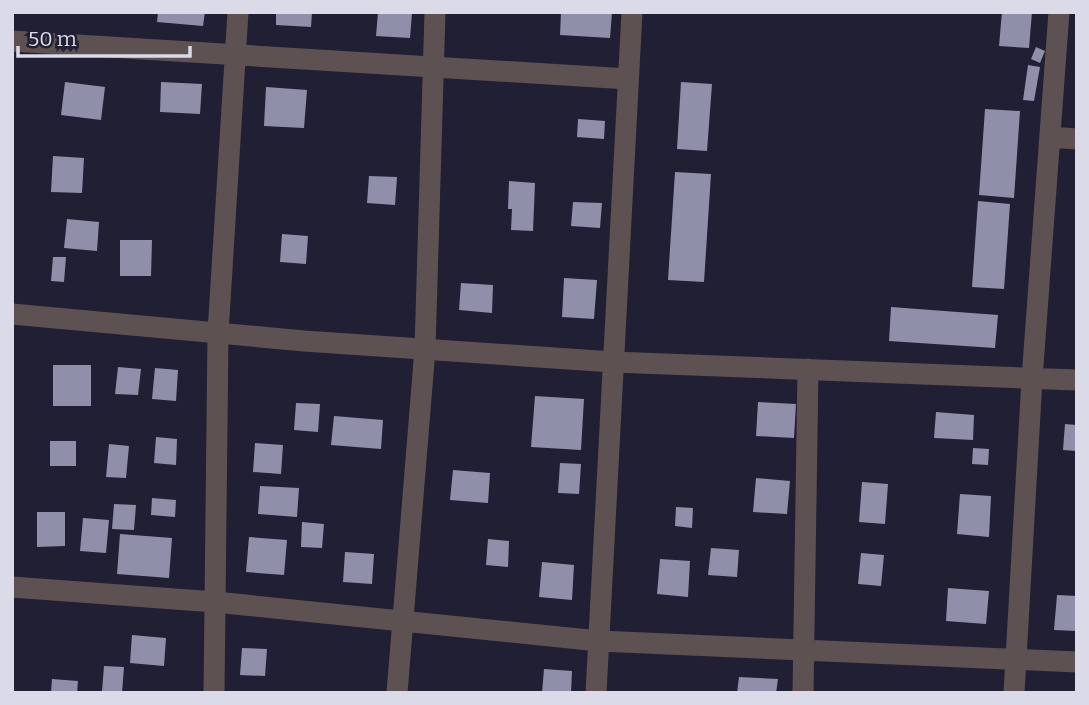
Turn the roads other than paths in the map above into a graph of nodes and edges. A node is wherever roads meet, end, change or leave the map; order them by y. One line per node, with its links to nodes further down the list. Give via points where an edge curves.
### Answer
1 (238, 12): 6 (street)
2 (435, 12): 7 (street)
3 (632, 12): 8 (street)
4 (1059, 12): 9 (street)
5 (12, 41): 6 (street)
6 (235, 55): 7 (street); 12 (street)
7 (434, 66): 8 (street); 13 (street)
8 (628, 79): 14 (street)
9 (1050, 137): 10 (street); 16 (street)
10 (1077, 139)
11 (12, 314): 12 (street)
12 (218, 333): 13 (street); 19 (street)
13 (425, 349): 14 (street); 20 (street)
14 (613, 362): 15 (street); 21 (street)
15 (808, 369): 16 (street); 22 (street)
16 (1032, 379): 17 (street); 23 (street)
17 (1077, 380)
18 (12, 587): 19 (street)
19 (215, 602): 20 (street); 25 (street)
20 (403, 621): 21 (street); 26 (street)
21 (599, 640): 22 (street); 27 (street)
22 (802, 650): 23 (street); 28 (street)
23 (1015, 659): 24 (street); 29 (street)
24 (1077, 662)
25 (214, 693)
26 (397, 693)
27 (596, 693)
28 (803, 693)
29 (1014, 693)

